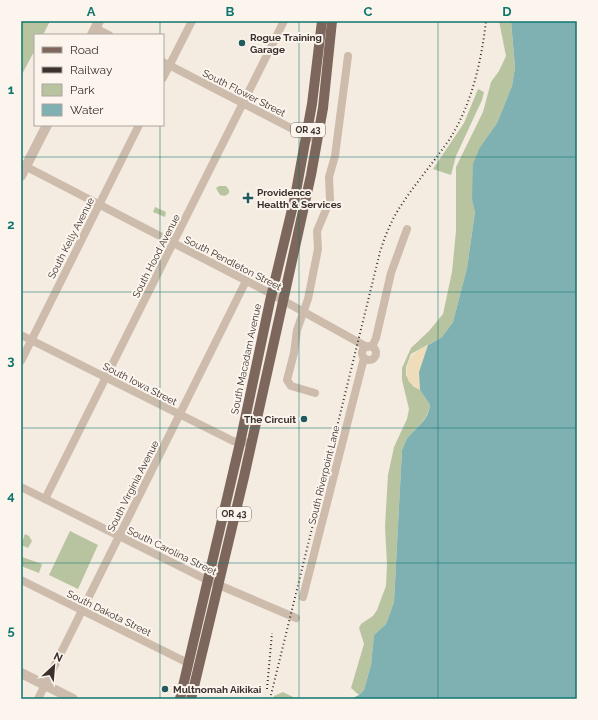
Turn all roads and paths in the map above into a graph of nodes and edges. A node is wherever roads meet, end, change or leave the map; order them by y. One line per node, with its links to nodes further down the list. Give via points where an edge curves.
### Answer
1 (192, 21): 8 (street)
2 (284, 21): 9 (street, South Hood Avenue)
3 (322, 21): 12 (main road, South Macadam Avenue / OR 43)
4 (332, 21): 13 (main road, OR 43)
5 (95, 28): 6 (street)
6 (107, 34)
7 (348, 56): 22 (street, via 336,156 329,177 330,200 317,231 318,249)
8 (166, 64): 9 (street, South Flower Street)
9 (242, 104): 12 (street, South Flower Street); 18 (street, South Hood Avenue)
10 (46, 126): 14 (street)
11 (138, 126): 16 (street, South Kelly Avenue)
12 (307, 137): 13 (street, South Flower Street); 20 (main road, South Macadam Avenue / OR 43)
13 (318, 139): 21 (main road, OR 43)
14 (23, 166): 15 (street); 16 (street, South Pendleton Street)
15 (21, 176)
16 (99, 205): 18 (street, South Pendleton Street); 24 (street, South Kelly Avenue)
17 (407, 229): 25 (street, via 391,273 376,338)
18 (173, 244): 19 (street, South Pendleton Street); 28 (street, South Hood Avenue)
19 (246, 281): 20 (street, South Pendleton Street); 30 (street, South Virginia Avenue)
20 (272, 294): 21 (street, South Pendleton Street); 31 (main road, South Macadam Avenue / OR 43)
21 (282, 300): 22 (street, South Pendleton Street); 32 (main road, OR 43)
22 (304, 312): 25 (street, South Pendleton Street); 29 (street, via 297,330 287,382 293,387)
23 (21, 335): 24 (street, South Iowa Street)
24 (31, 340): 27 (street, South Kelly Avenue); 28 (street, South Iowa Street)
25 (369, 347): 26 (street, via 362,352); 26 (street, via 376,352 375,358)
26 (364, 358): 39 (street, South Riverpoint Lane)
27 (21, 361)
28 (106, 378): 30 (street, South Iowa Street); 34 (street, South Hood Avenue)
29 (315, 393)
30 (180, 415): 31 (street, South Iowa Street); 35 (street, South Virginia Avenue)
31 (240, 443): 32 (street, South Iowa Street); 37 (main road, South Macadam Avenue / OR 43)
32 (251, 443): 38 (main road, OR 43)
33 (21, 487): 34 (street, South Carolina Street)
34 (45, 499): 35 (street, South Carolina Street)
35 (119, 536): 37 (street, South Carolina Street); 40 (street, South Virginia Avenue)
36 (21, 580): 40 (street, South Dakota Street)
37 (207, 580): 38 (street, South Carolina Street); 42 (main road, South Macadam Avenue / OR 43)
38 (218, 585): 41 (street, South Carolina Street); 48 (main road, OR 43)
39 (303, 597)
40 (82, 610): 42 (street, South Dakota Street); 44 (street, South Virginia Avenue)
41 (296, 618)
42 (188, 663): 47 (main road, South Macadam Avenue / OR 43)
43 (21, 673): 44 (street)
44 (45, 685): 45 (street, South Virginia Avenue); 46 (street)
45 (38, 699)
46 (73, 699)
47 (180, 699)
48 (191, 699)

